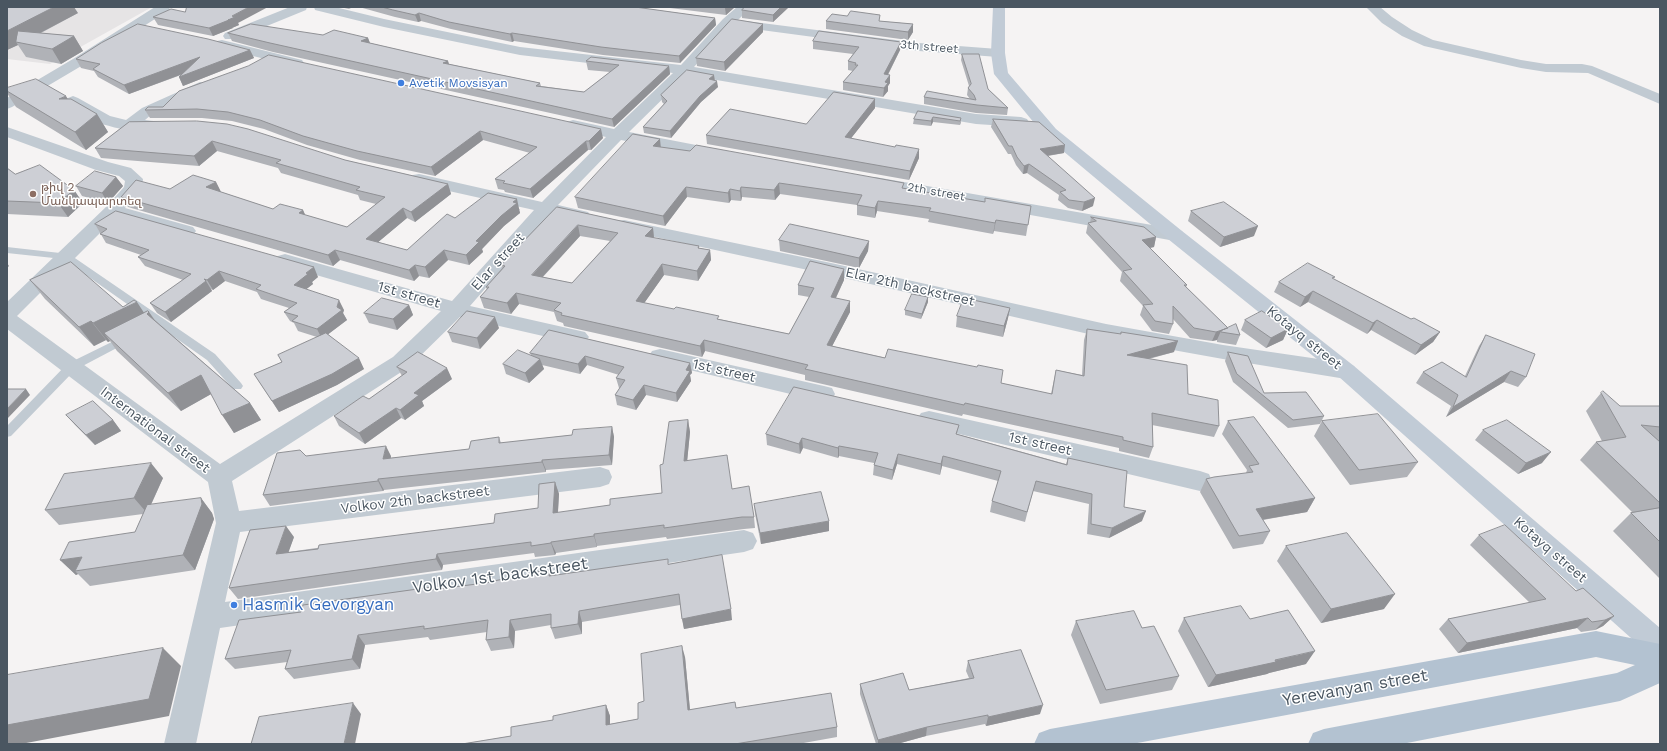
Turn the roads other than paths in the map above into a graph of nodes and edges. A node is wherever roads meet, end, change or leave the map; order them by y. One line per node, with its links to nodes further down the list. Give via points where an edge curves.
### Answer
1 (164, 7): 8 (street)
2 (301, 7): 11 (street, via 210,41)
3 (320, 7): 14 (street, via 520,51)
4 (745, 7): 7 (street, Elar street)
5 (999, 7): 10 (main road, Kotayq street)
6 (1372, 7): 16 (street, via 1407,33 1429,44 1546,68 1592,70)
7 (720, 21): 10 (street, 3th street, via 919,47); 14 (street, Elar street)
8 (134, 26): 9 (street); 18 (street)
9 (156, 31)
10 (998, 53): 20 (main road, Kotayq street, via 1001,74)
11 (271, 57): 12 (street); 13 (street)
12 (310, 66)
13 (254, 67)
14 (684, 70): 20 (street, via 976,119); 24 (street, Elar street)
15 (212, 81): 21 (street, via 147,111)
16 (1660, 99)
17 (73, 101): 21 (street, via 105,120)
18 (7, 104)
19 (556, 121): 24 (street)
20 (1044, 124): 32 (main road, Kotayq street, via 1050,132)
21 (128, 125): 22 (street); 25 (street)
22 (173, 125)
23 (9, 134): 30 (street, via 92,155 125,172 134,179 133,188)
24 (617, 135): 26 (street); 29 (street, Elar street)
25 (115, 136)
26 (735, 156)
27 (402, 176): 29 (street, Elar 2th backstreet)
28 (861, 179): 32 (street, 2th street)
29 (546, 208): 36 (street, Elar street); 45 (street, Elar 2th backstreet, via 1106,331)
30 (113, 210): 31 (street); 35 (street)
31 (204, 236)
32 (1175, 236): 45 (main road, Kotayq street)
33 (7, 250): 35 (lane)
34 (265, 254): 36 (street, 1st street)
35 (66, 256): 37 (street); 39 (lane)
36 (456, 309): 42 (street, 1st street); 50 (street, Elar street, via 401,362)
37 (7, 314)
38 (7, 319): 44 (street, International street)
39 (161, 322): 40 (lane); 46 (lane, via 210,357)
40 (147, 329)
41 (133, 336): 44 (lane)
42 (596, 341)
43 (642, 352): 47 (street, 1st street)
44 (71, 367): 49 (lane); 50 (street, International street)
45 (1346, 371): 56 (main road, Kotayq street)
46 (237, 386)
47 (843, 399)
48 (913, 415): 52 (street, 1st street)
49 (7, 433)
50 (219, 477): 53 (street, International street)
51 (600, 477): 53 (street, Volkov 2th backstreet)
52 (1200, 482)
53 (229, 523): 55 (street, International street)
54 (744, 541): 55 (street, Volkov 1st backstreet)
55 (209, 618): 59 (street, International street)
56 (1660, 646)
57 (1660, 657): 60 (main road, Yerevanyan street, via 1596,644)
58 (1660, 668): 61 (main road, via 1620,686)
59 (180, 744)
60 (1050, 744)
61 (1324, 744)

